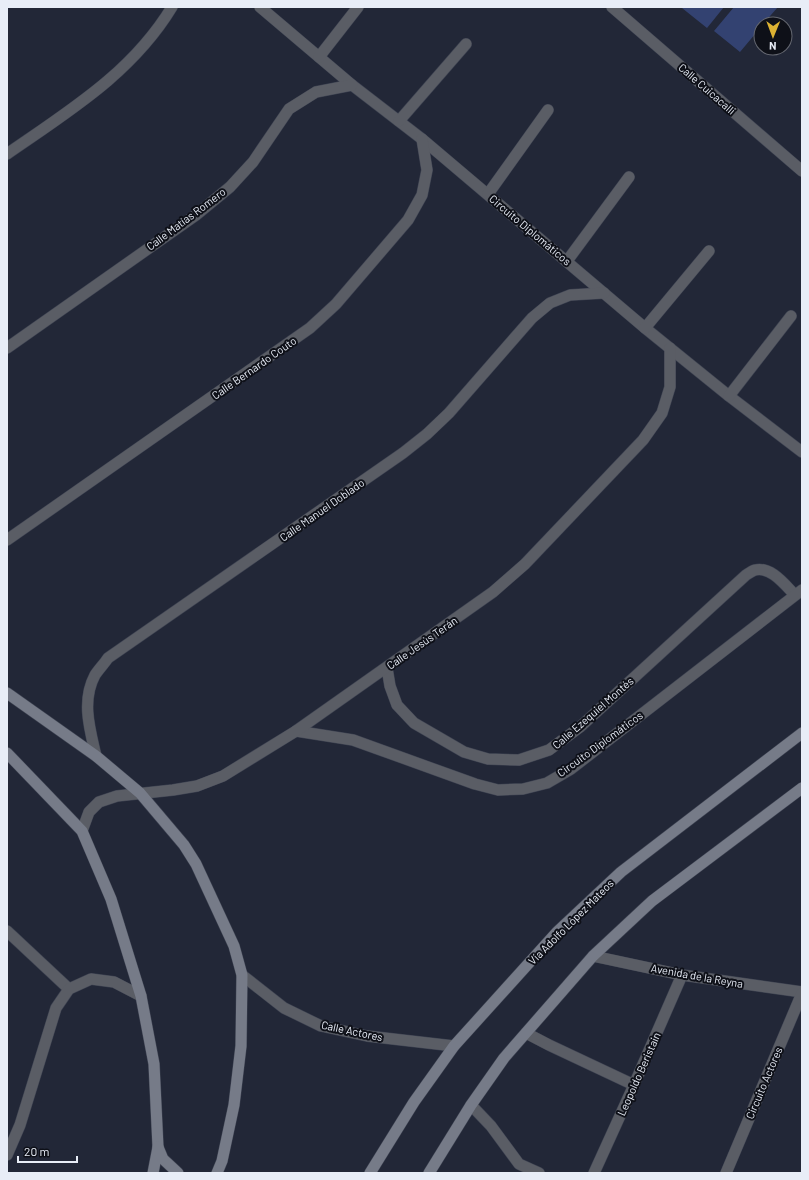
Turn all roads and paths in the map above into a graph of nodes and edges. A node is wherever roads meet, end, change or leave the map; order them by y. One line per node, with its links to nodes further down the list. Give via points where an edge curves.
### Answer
1 (172, 7): 11 (street, via 159,27 117,73 89,98)
2 (260, 7): 6 (street, Circuito Diplomáticos)
3 (358, 7): 6 (street)
4 (612, 7): 12 (street, Calle Cuicacalli)
5 (466, 44): 9 (street)
6 (319, 57): 7 (street, Circuito Diplomáticos)
7 (352, 84): 9 (street, Circuito Diplomáticos); 20 (street, Calle Matías Romero, via 316,92 289,109 253,162 230,187 196,215)
8 (548, 110): 14 (street)
9 (399, 121): 10 (street, Circuito Diplomáticos)
10 (422, 139): 14 (street, Circuito Diplomáticos); 24 (street, Calle Bernardo Couto, via 427,170 422,195 408,220 336,304 310,328)
11 (7, 154)
12 (802, 171)
13 (629, 178): 16 (street)
14 (488, 194): 16 (street, Circuito Diplomáticos)
15 (709, 251): 19 (street)
16 (567, 261): 17 (street, Circuito Diplomáticos)
17 (604, 292): 19 (street, Circuito Diplomáticos); 31 (street, Calle Manuel Doblado, via 570,294 550,303 532,318 449,413 427,434 108,658 95,675 88,695 88,718)
18 (791, 316): 22 (street)
19 (645, 328): 21 (street, Circuito Diplomáticos)
20 (7, 348)
21 (670, 348): 22 (street, Circuito Diplomáticos); 26 (street, Calle Jesús Terán, via 670,387 662,413 643,440 525,564 493,592)
22 (729, 396): 23 (street, Circuito Diplomáticos)
23 (802, 452)
24 (7, 540)
25 (799, 592): 26 (street, Calle Ezequiel Montés, via 766,570 756,570 746,575 580,727 550,750 519,760 488,759 464,752 414,723 397,705); 28 (street, Circuito Diplomáticos, via 571,769 547,782 523,789 498,790 353,740)
26 (387, 668): 28 (street, Calle Jesús Terán)
27 (7, 693): 31 (main road)
28 (296, 732): 33 (street, Calle Jesús Terán, via 223,776 173,790)
29 (802, 733): 43 (main road, Via Adolfo López Mateos, via 621,872 557,932)
30 (7, 753): 34 (main road)
31 (96, 756): 33 (main road)
32 (802, 788): 36 (main road, via 652,901)
33 (140, 793): 34 (street, Calle Jesús Terán, via 116,796 99,802 89,812); 37 (main road, via 184,845 196,864 234,946)
34 (82, 831): 41 (main road, via 111,899)
35 (7, 931): 39 (street)
36 (593, 956): 38 (street, Avenida de la Reyna); 42 (main road)
37 (242, 975): 43 (street, Calle Actores, via 284,1008 321,1026 367,1036); 48 (main road, via 238,1068 234,1105)
38 (682, 975): 40 (street, Avenida de la Reyna); 44 (street, Leopoldo Beristain)
39 (69, 989): 41 (street, via 91,979 114,982); 47 (street, via 56,1008 20,1125)
40 (802, 993): 58 (street, Circuito Actores)
41 (141, 996): 46 (main road, via 154,1064)
42 (526, 1033): 44 (street); 45 (main road, via 504,1058)
43 (454, 1046): 54 (main road, Via Adolfo López Mateos, via 414,1102)
44 (634, 1085): 57 (street, Leopoldo Beristain)
45 (471, 1105): 49 (street, via 491,1126); 55 (main road)
46 (158, 1147): 50 (main road); 51 (main road, via 163,1159)
47 (7, 1156)
48 (222, 1161): 52 (main road); 53 (main road)
49 (517, 1169): 56 (street)
50 (153, 1173)
51 (178, 1173)
52 (208, 1173)
53 (217, 1173)
54 (370, 1173)
55 (429, 1173)
56 (539, 1173)
57 (594, 1173)
58 (726, 1173)

